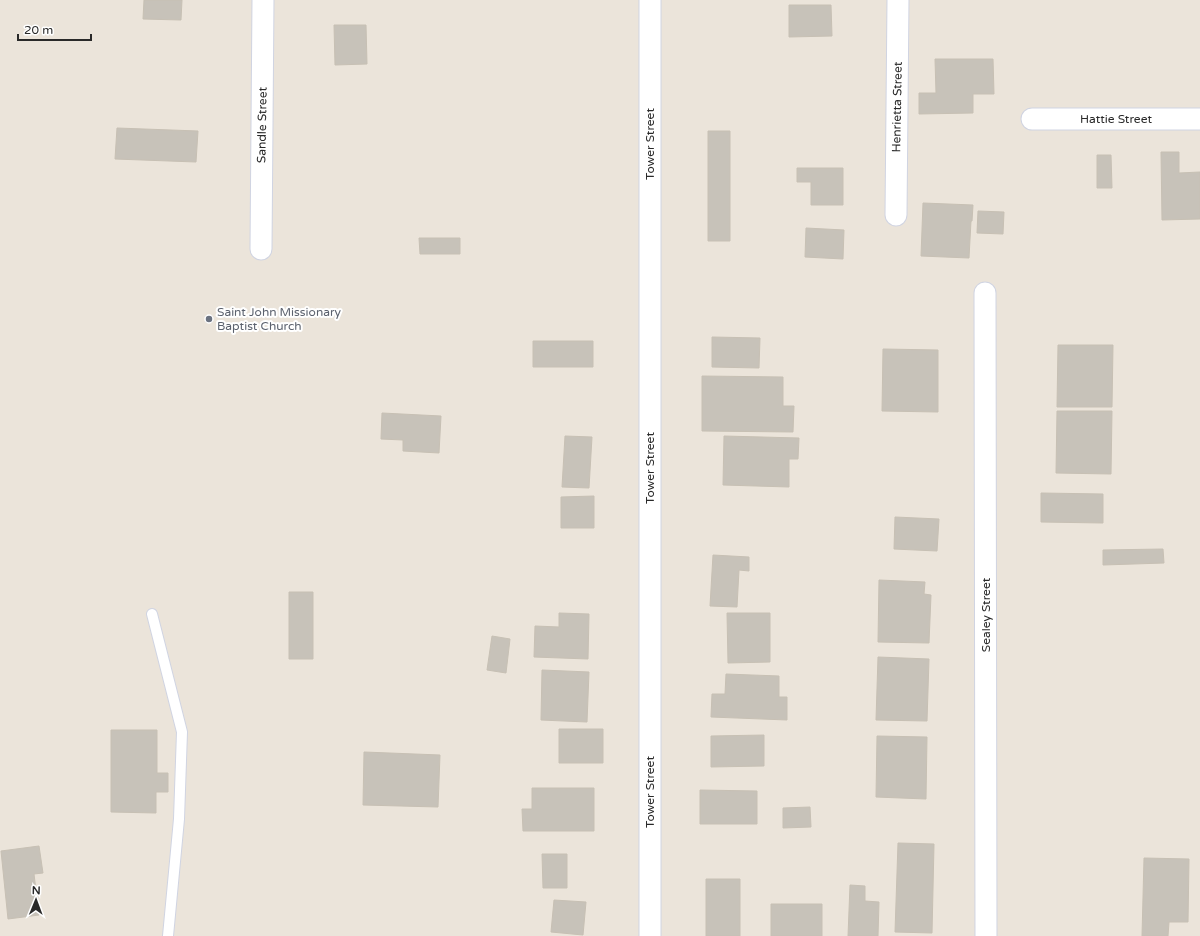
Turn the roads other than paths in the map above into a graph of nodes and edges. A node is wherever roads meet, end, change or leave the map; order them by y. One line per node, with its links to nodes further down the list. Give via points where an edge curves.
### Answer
1 (263, 0): 7 (street, Sandle Street)
2 (650, 0): 11 (street, Tower Street)
3 (898, 0): 6 (street, Henrietta Street)
4 (1032, 119): 5 (street, Hattie Street)
5 (1200, 119)
6 (896, 215)
7 (261, 249)
8 (985, 293): 12 (street, Sealey Street)
9 (152, 614): 10 (lane, via 182,732 179,820)
10 (168, 936)
11 (650, 936)
12 (986, 936)

